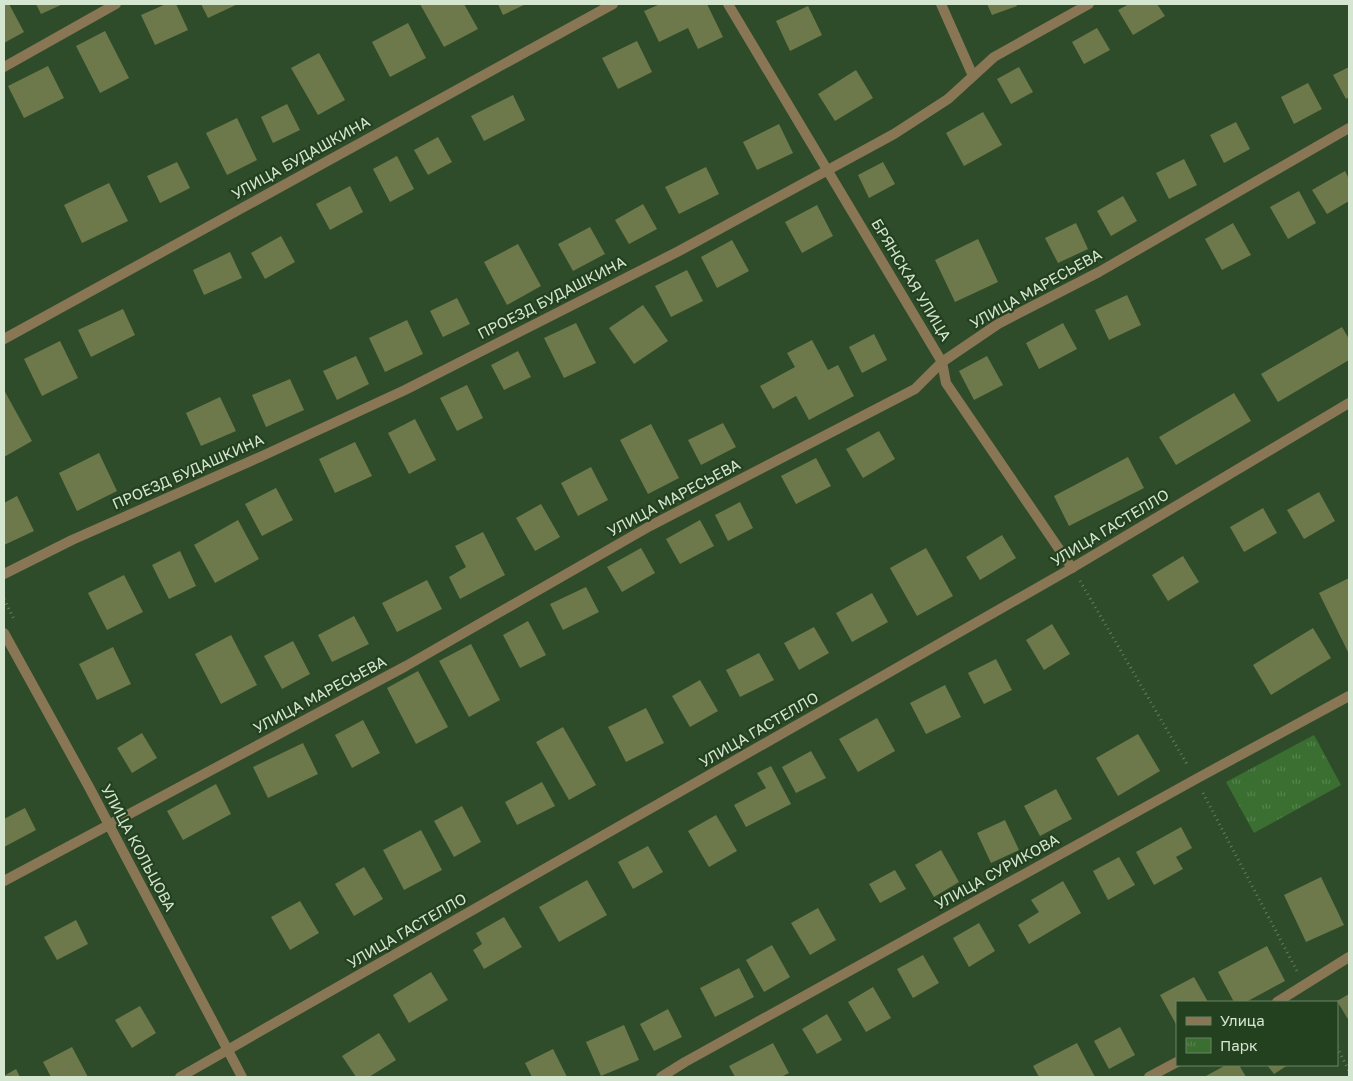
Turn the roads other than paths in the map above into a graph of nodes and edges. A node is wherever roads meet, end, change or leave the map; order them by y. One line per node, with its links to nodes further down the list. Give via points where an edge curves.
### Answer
1 (116, 4): 6 (street)
2 (613, 4): 10 (street, УЛИЦА БУДАШКИНА)
3 (728, 4): 9 (street, БРЯНСКАЯ УЛИЦА)
4 (941, 4): 7 (street)
5 (1089, 4): 7 (street, ПРОЕЗД БУДАШКИНА, via 994,57)
6 (4, 67)
7 (972, 76): 9 (street, ПРОЕЗД БУДАШКИНА, via 948,99 902,129)
8 (1349, 128): 11 (street, УЛИЦА МАРЕСЬЕВА, via 1099,272 998,324)
9 (827, 170): 11 (street, БРЯНСКАЯ УЛИЦА); 14 (street, ПРОЕЗД БУДАШКИНА, via 679,251 405,390 72,540)
10 (4, 339)
11 (942, 362): 13 (street, БРЯНСКАЯ УЛИЦА, via 946,383); 17 (street, УЛИЦА МАРЕСЬЕВА, via 915,389 650,526 406,666)
12 (1349, 404): 13 (street, УЛИЦА ГАСТЕЛЛО)
13 (1072, 568): 21 (street, УЛИЦА ГАСТЕЛЛО)
14 (4, 574)
15 (4, 634): 17 (street, УЛИЦА КОЛЬЦОВА)
16 (1349, 696): 25 (street, УЛИЦА СУРИКОВА)
17 (109, 824): 18 (street, УЛИЦА МАРЕСЬЕВА); 21 (street, УЛИЦА КОЛЬЦОВА)
18 (4, 881)
19 (1349, 957): 20 (street)
20 (1278, 1001)
21 (227, 1051): 23 (street, УЛИЦА ГАСТЕЛЛО); 24 (street, УЛИЦА КОЛЬЦОВА)
22 (1176, 1063): 26 (street)
23 (180, 1077)
24 (242, 1077)
25 (661, 1077)
26 (1149, 1077)

